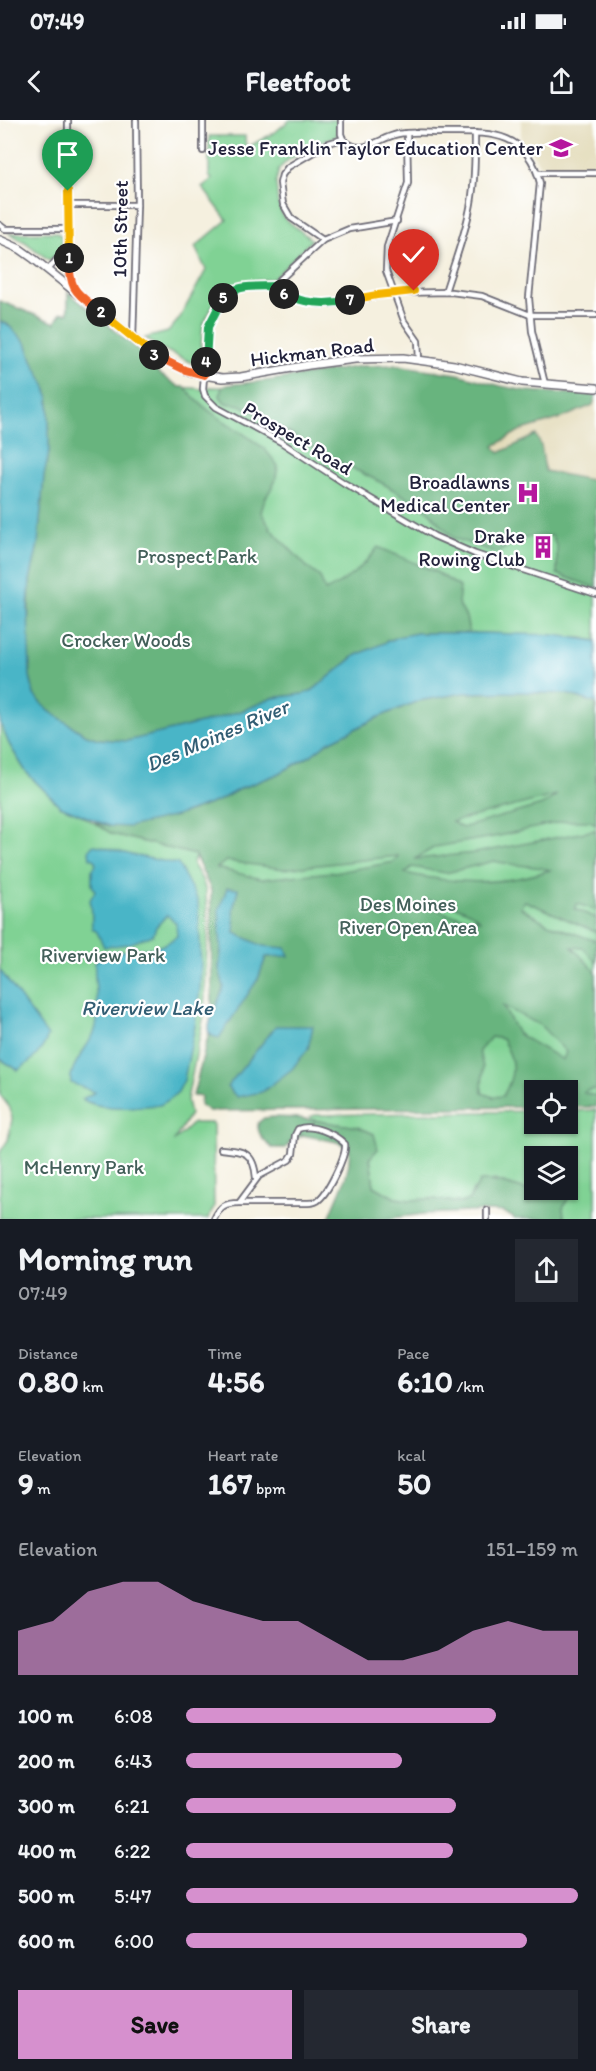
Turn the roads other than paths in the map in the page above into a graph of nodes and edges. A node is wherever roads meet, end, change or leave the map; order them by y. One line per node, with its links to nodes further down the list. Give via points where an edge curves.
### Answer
1 (68, 120): 11 (street)
2 (136, 120): 12 (street, 10th Street)
3 (203, 120): 8 (street)
4 (341, 120): 7 (street)
5 (407, 133): 6 (street); 7 (street, via 366,147 352,146); 13 (street, via 408,183)
6 (475, 133): 9 (street, via 490,133 514,143 530,158); 22 (street, via 471,204)
7 (343, 139): 17 (street, via 288,167 280,183 283,204 291,218)
8 (204, 151)
9 (538, 173): 10 (street); 24 (street, via 540,193 530,274)
10 (596, 173)
11 (68, 205): 12 (street); 15 (street)
12 (136, 205): 26 (street, 10th Street)
13 (397, 221): 17 (street, via 349,229); 23 (street, via 385,259)
14 (0, 225): 15 (street, via 5,229)
15 (68, 229): 18 (street)
16 (0, 240): 19 (main road, Hickman Road)
17 (323, 240): 20 (street)
18 (68, 246): 19 (street); 21 (street)
19 (48, 270): 21 (main road, Hickman Road)
20 (273, 286): 23 (street, via 289,297 320,303); 28 (street, Prospect Road, via 239,288 225,296 208,327)
21 (73, 290): 26 (main road, Hickman Road)
22 (445, 292): 23 (street); 24 (street, via 482,296)
23 (393, 293): 27 (street, via 404,321 418,341)
24 (530, 315): 25 (street); 29 (street)
25 (596, 315)
26 (133, 339): 28 (main road, Hickman Road, via 163,360)
27 (419, 359): 28 (main road, Hickman Road, via 356,359 241,377); 29 (main road, Hickman Road)
28 (204, 375): 31 (street, Prospect Road, via 205,396 216,407 281,442 415,526 475,554)
29 (545, 384): 30 (main road, Hickman Road)
30 (596, 388)
31 (596, 594)
32 (221, 1149): 33 (street, via 249,1155)
33 (256, 1179): 34 (street); 34 (street, via 289,1160 298,1128 314,1128 346,1147 320,1198 314,1202)
34 (239, 1203): 36 (street, via 221,1206)
35 (487, 1210): 37 (street)
36 (214, 1219)
37 (487, 1219)

